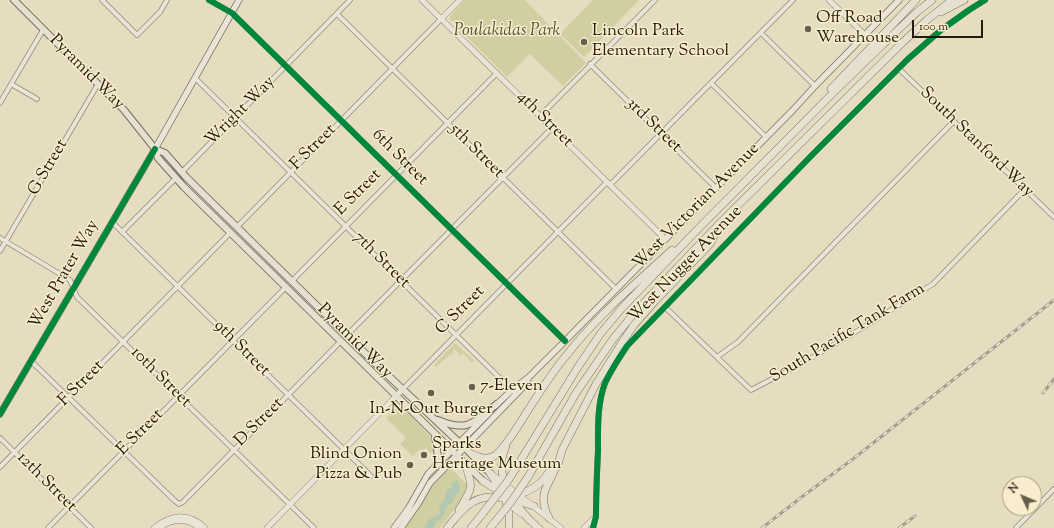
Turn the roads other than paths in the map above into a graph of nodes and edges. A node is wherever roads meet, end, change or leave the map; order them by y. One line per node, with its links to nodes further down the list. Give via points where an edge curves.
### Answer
1 (14, 0): 22 (main road, Pyramid Way)
2 (102, 0): 3 (street, via 137,35 160,12)
3 (167, 0)
4 (209, 0): 18 (street, 6th Street)
5 (239, 0): 18 (main road, West Prater Way)
6 (350, 0): 19 (street, Wright Way)
7 (422, 0): 20 (street, 4th Street)
8 (460, 0): 20 (street)
9 (656, 0): 25 (street)
10 (793, 0): 23 (street, C Street)
11 (829, 0): 24 (street)
12 (899, 0): 24 (main road, West Victorian Avenue)
13 (916, 0): 42 (highway, via 817,103)
14 (932, 0): 42 (highway)
15 (952, 0): 21 (highway)
16 (964, 0): 21 (highway)
17 (985, 0): 27 (street, West Nugget Avenue, via 941,30)
18 (232, 13): 26 (street, 6th Street); 30 (main road, West Prater Way)
19 (337, 14): 26 (street, Wright Way); 28 (street, 5th Street)
20 (441, 19): 28 (street, F Street); 29 (street, 4th Street)
21 (927, 20): 56 (highway)
22 (43, 30): 32 (street); 33 (main road, Pyramid Way)
23 (760, 33): 31 (street, C Street); 34 (street)
24 (865, 35): 34 (main road, West Victorian Avenue)
25 (590, 64): 37 (street); 44 (street, 3rd Street)
26 (286, 66): 38 (street, Wright Way); 39 (street, 6th Street)
27 (898, 68): 40 (street, South Stanford Way); 76 (street, West Nugget Avenue)
28 (392, 69): 39 (street, F Street); 41 (street, 5th Street)
29 (497, 73): 37 (street, 4th Street); 41 (street, E Street)
30 (195, 78): 38 (street, 7th Street); 46 (main road, West Prater Way)
31 (710, 83): 44 (street, C Street); 45 (street)
32 (11, 84): 35 (street); 36 (street)
33 (98, 84): 46 (main road, Pyramid Way, via 124,110); 67 (street, G Street)
34 (815, 86): 45 (main road, West Victorian Avenue)
35 (37, 99)
36 (0, 102)
37 (540, 116): 43 (street, 4th Street)
38 (236, 117): 47 (street, Wright Way); 48 (street, 7th Street)
39 (341, 120): 48 (street, F Street); 49 (street, 6th Street)
40 (954, 121): 54 (street, South Stanford Way); 83 (street, via 733,346)
41 (447, 123): 49 (street, E Street); 51 (street, 5th Street)
42 (800, 126): 64 (highway)
43 (552, 128): 51 (street); 52 (street, 4th Street)
44 (661, 134): 52 (street, C Street); 53 (street, 3rd Street)
45 (766, 138): 53 (main road, West Victorian Avenue)
46 (154, 149): 47 (main road, Pyramid Way, via 164,153); 50 (main road, Pyramid Way, via 158,158); 57 (main road, West Prater Way)
47 (182, 172): 59 (main road, Pyramid Way)
48 (291, 172): 58 (street, 7th Street); 59 (street, F Street)
49 (396, 175): 58 (street, E Street); 60 (street, 6th Street)
50 (176, 178): 61 (street); 63 (main road, Pyramid Way)
51 (503, 178): 60 (street); 62 (street, 5th Street)
52 (609, 184): 62 (street, C Street); 66 (street, 4th Street)
53 (716, 188): 66 (main road, West Victorian Avenue)
54 (1025, 189): 55 (street, South Stanford Way); 83 (street, South Pacific Tank Farm, via 933,284 801,364 751,390)
55 (1054, 217)
56 (722, 221): 101 (highway, via 710,244 654,300 620,344); 133 (highway, bridge, via 612,339 576,393 528,477)
57 (112, 222): 61 (street, 9th Street); 74 (main road, West Prater Way)
58 (346, 226): 69 (street, 7th Street); 70 (street, E Street)
59 (237, 227): 70 (main road, Pyramid Way)
60 (452, 229): 69 (street); 71 (street, 6th Street)
61 (122, 232): 72 (street, 9th Street)
62 (558, 232): 71 (street, C Street); 75 (street, 5th Street)
63 (230, 233): 72 (street, F Street); 73 (main road, Pyramid Way)
64 (694, 233): 95 (highway, via 660,260 583,335 550,377); 132 (highway, bridge, via 601,333 516,468)
65 (0, 238): 67 (street, 10th Street)
66 (665, 239): 75 (main road, West Victorian Avenue)
67 (6, 242): 68 (street, G Street); 74 (street, 10th Street, via 70,280)
68 (0, 251)
69 (401, 280): 77 (street); 78 (street, 7th Street)
70 (292, 281): 77 (main road, Pyramid Way)
71 (507, 284): 78 (street, C Street); 81 (street, 6th Street)
72 (178, 286): 79 (street, 9th Street); 82 (street, F Street)
73 (286, 287): 79 (street, E Street); 80 (main road, Pyramid Way)
74 (73, 288): 82 (street, 10th Street, via 77,297); 84 (main road, West Prater Way)
75 (616, 289): 81 (main road, West Victorian Avenue)
76 (665, 307): 83 (street, South Pacific Tank Farm); 118 (street, West Nugget Avenue, via 622,353 602,392 598,425)
77 (346, 335): 86 (main road, Pyramid Way)
78 (457, 335): 85 (street, 7th Street); 86 (street, C Street)
79 (233, 341): 87 (street, 9th Street); 88 (street, E Street)
80 (341, 341): 86 (main road, Pyramid Way); 87 (street, D Street)
81 (565, 341): 85 (main road, West Victorian Avenue, via 529,377 524,386)
82 (123, 342): 88 (street, 10th Street); 89 (street, F Street)
83 (717, 357)
84 (31, 361): 89 (street); 91 (main road, West Prater Way)
85 (514, 392): 90 (main road, West Victorian Avenue); 97 (main road, West Victorian Avenue)
86 (399, 393): 92 (main road, Pyramid Way); 93 (main road, Pyramid Way); 99 (street)
87 (288, 395): 98 (street, D Street); 99 (street, 9th Street)
88 (178, 396): 98 (street, 10th Street); 102 (street, E Street)
89 (69, 397): 102 (street); 103 (street, F Street)
90 (497, 404): 92 (main road, via 477,421 467,425 452,426); 96 (main road, West Victorian Avenue)
91 (0, 414)
92 (433, 418): 96 (main road, Pyramid Way)
93 (434, 433): 100 (main road, Pyramid Way); 107 (main road, via 438,453)
94 (0, 438): 103 (street, 12th Street)
95 (507, 442): 104 (highway, via 490,458 485,459); 112 (highway, via 502,461)
96 (459, 443): 97 (main road, Pyramid Way); 100 (main road, West Victorian Avenue)
97 (465, 448): 104 (main road, Pyramid Way); 105 (main road, West Victorian Avenue)
98 (233, 450): 102 (street, D Street, via 179,504); 115 (street, 10th Street)
99 (344, 450): 110 (street, 9th Street); 115 (street)
100 (452, 450): 105 (main road, Pyramid Way); 107 (main road, West Victorian Avenue)
101 (562, 450): 114 (highway, via 542,482 530,490); 119 (highway, via 543,498)
102 (124, 451): 116 (street, E Street)
103 (14, 452): 108 (street, F Street); 116 (street, 12th Street)
104 (472, 454): 109 (main road, Pyramid Way)
105 (457, 456): 106 (main road, Pyramid Way); 131 (main road, West Victorian Avenue, via 430,484)
106 (466, 464): 111 (main road, Pyramid Way); 120 (highway, via 471,487)
107 (436, 466): 130 (main road, West Victorian Avenue)
108 (0, 467)
109 (490, 473): 112 (street, Pyramid Way); 114 (highway)
110 (371, 476)
111 (483, 481): 114 (highway)
112 (506, 484): 114 (highway)
113 (1054, 489): 138 (street)
114 (508, 497): 117 (highway); 120 (highway, via 487,497 472,502); 121 (highway); 134 (highway)
115 (290, 505): 128 (street); 129 (street, 10th Street)
116 (69, 506): 122 (street, E Street); 123 (street, 12th Street)
117 (534, 506): 119 (street)
118 (596, 516): 136 (street); 137 (street, West Nugget Avenue)
119 (549, 518): 135 (street)
120 (449, 526)
121 (538, 527)
122 (48, 528)
123 (91, 528)
124 (154, 528): 127 (street, via 177,516 199,522)
125 (160, 528): 126 (street, via 178,520 190,522)
126 (199, 528)
127 (205, 528)
128 (267, 528)
129 (314, 528)
130 (394, 528)
131 (401, 528)
132 (471, 528)
133 (490, 528)
134 (508, 528)
135 (561, 528)
136 (584, 528)
137 (593, 528)
138 (1016, 528)

